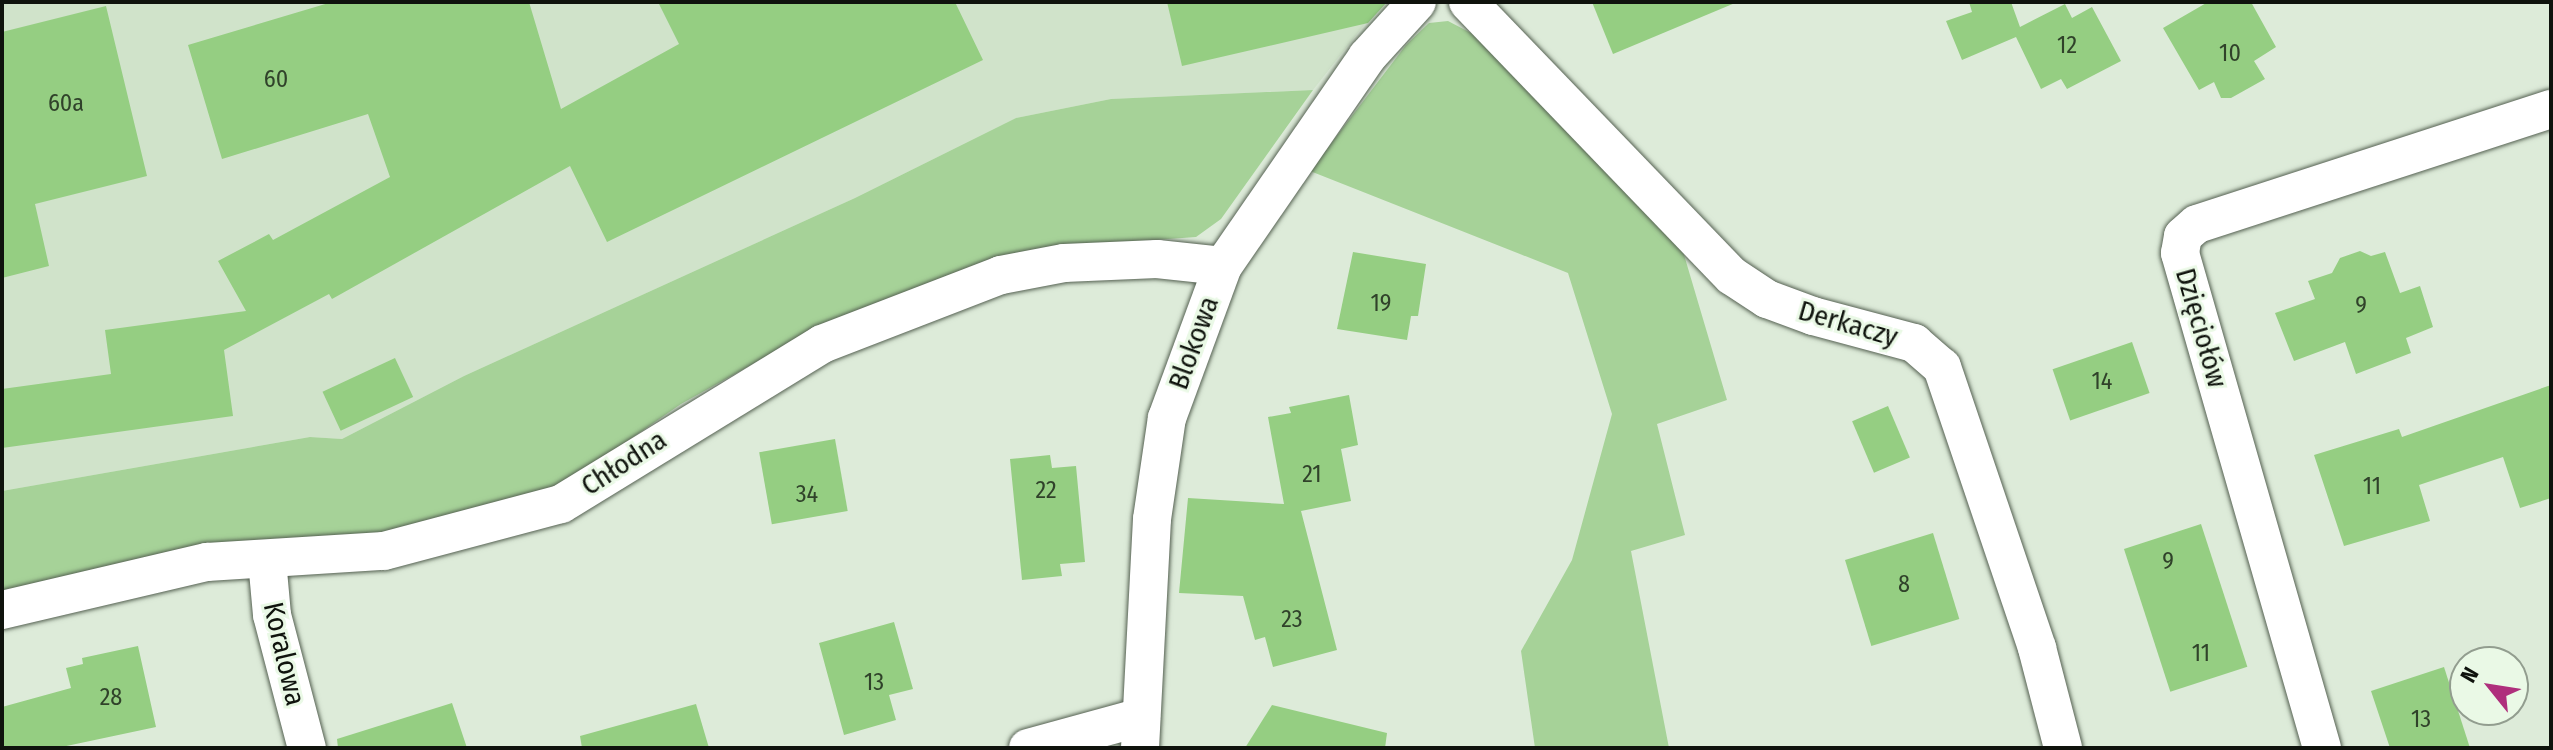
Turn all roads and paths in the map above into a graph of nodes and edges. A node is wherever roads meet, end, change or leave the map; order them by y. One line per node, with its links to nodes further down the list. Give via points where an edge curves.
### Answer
1 (1417, 2): 4 (street, Blokowa, via 1329,108)
2 (1468, 2): 10 (street, Derkaczy, via 1732,276 1767,299 1813,316 1914,343 1942,367 2037,648)
3 (2551, 109): 11 (street, Dzięciołów, via 2197,224 2183,236 2180,253)
4 (1223, 266): 5 (street, Chłodna, via 1157,259 1064,263 1001,275 822,344 561,504 384,551); 7 (street, Blokowa, via 1167,418 1152,519)
5 (267, 560): 6 (street, Chłodna, via 207,562); 8 (street, Koralowa, via 272,615)
6 (2, 610)
7 (1140, 732): 9 (street)
8 (307, 748)
9 (1028, 748)
10 (2063, 748)
11 (2322, 748)

